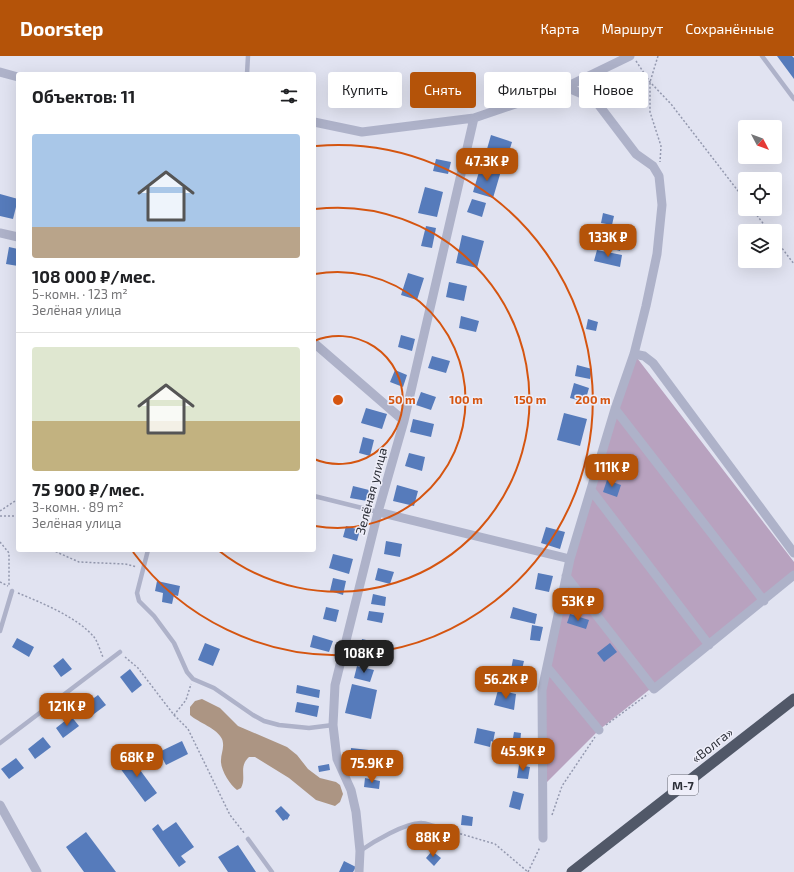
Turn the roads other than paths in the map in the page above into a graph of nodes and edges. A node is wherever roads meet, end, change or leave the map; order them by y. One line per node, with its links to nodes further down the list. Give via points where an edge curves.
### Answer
1 (248, 56): 5 (lane)
2 (632, 56): 7 (street)
3 (762, 56): 9 (lane)
4 (0, 72): 6 (street)
5 (247, 72)
6 (16, 76)
7 (571, 85)
8 (571, 89): 16 (street, via 598,104 636,154 653,166 660,176 662,206 656,262)
9 (794, 98)
10 (504, 108): 11 (street)
11 (474, 118): 12 (street, via 362,132); 18 (street, Зелёная улица)
12 (316, 122)
13 (0, 233): 14 (street)
14 (16, 237)
15 (316, 345): 18 (street)
16 (634, 354): 17 (street); 23 (street, via 644,356 653,362)
17 (614, 409): 19 (street); 28 (street)
18 (404, 422): 21 (street, Зелёная улица)
19 (590, 490): 24 (street); 30 (street)
20 (316, 496): 21 (lane)
21 (378, 512): 24 (street); 34 (street, Зелёная улица, via 335,685)
22 (147, 552): 34 (lane, via 137,593 139,601 174,643 186,672 193,679 214,688 264,721 309,728)
23 (794, 553)
24 (570, 559): 26 (street)
25 (794, 575): 28 (street)
26 (566, 576): 30 (street, via 654,689); 32 (street)
27 (12, 590): 29 (lane)
28 (764, 601): 30 (street)
29 (0, 631)
30 (709, 645)
31 (120, 652): 36 (lane)
32 (547, 667): 35 (street); 39 (street, via 542,690)
33 (794, 699): 45 (highway, «Волга» / М-7)
34 (333, 725): 41 (street, Зелёная улица, via 337,759 351,790 356,812)
35 (599, 730)
36 (0, 743)
37 (0, 805): 42 (street)
38 (434, 826): 41 (lane, via 414,824 378,838)
39 (544, 838)
40 (248, 839): 43 (lane)
41 (360, 851): 44 (street, Зелёная улица)
42 (34, 871)
43 (272, 872)
44 (359, 872)
45 (572, 872)

